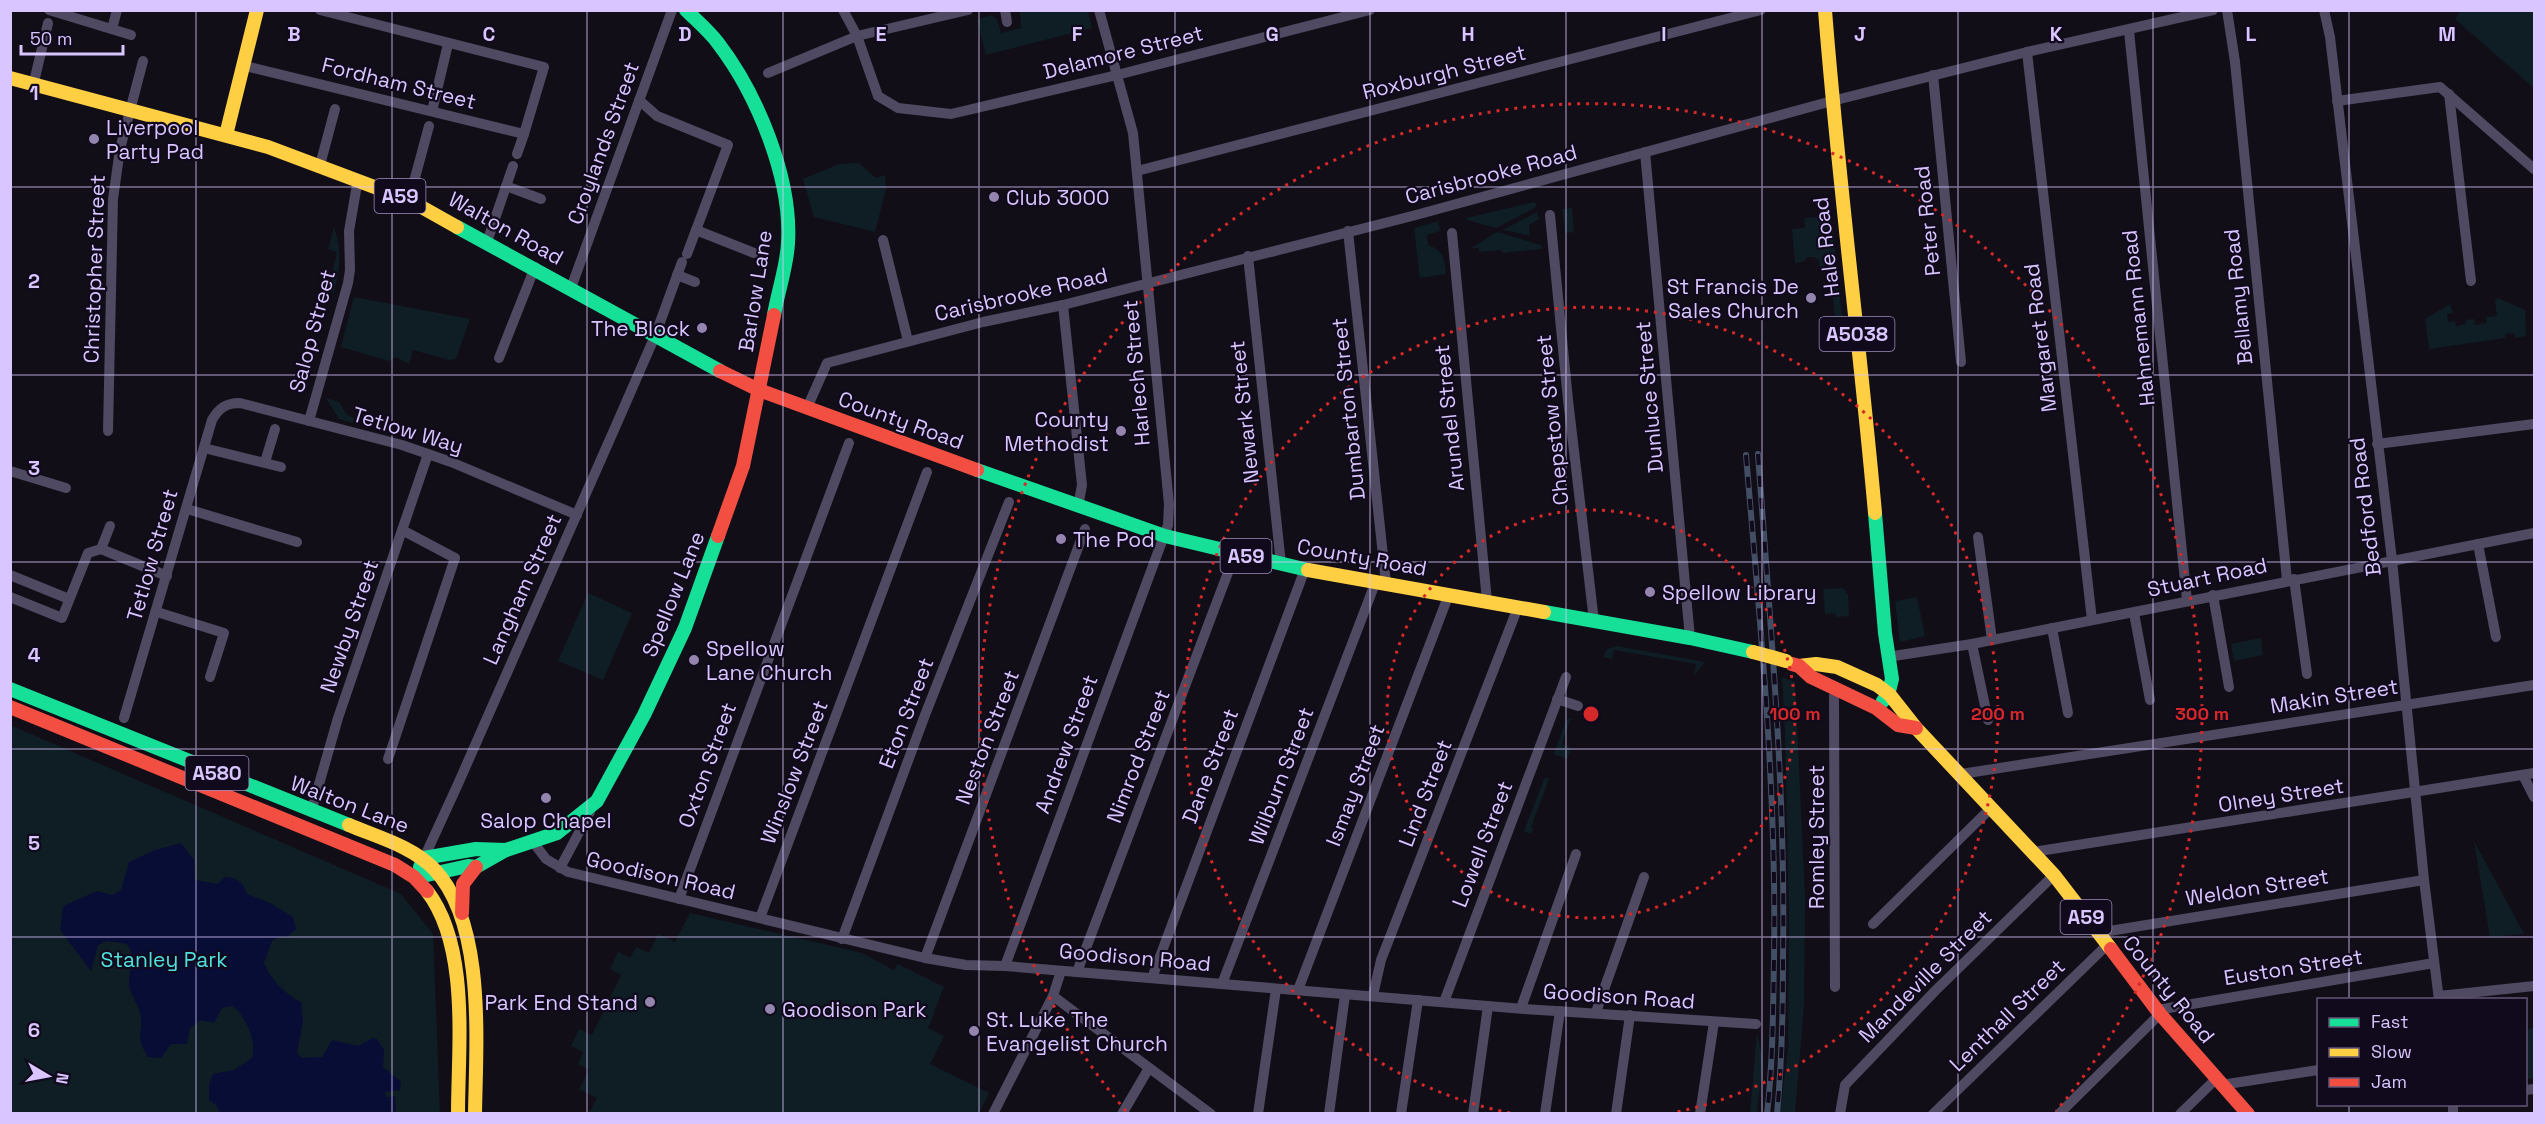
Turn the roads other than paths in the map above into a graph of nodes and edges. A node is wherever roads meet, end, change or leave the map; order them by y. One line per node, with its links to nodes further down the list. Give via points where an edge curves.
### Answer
1 (50, 10): 19 (street)
2 (117, 10): 19 (street)
3 (257, 10): 26 (main road)
4 (320, 10): 23 (street)
5 (672, 10): 33 (street, Croylands Street)
6 (686, 10): 71 (main road, Barlow Lane, via 717,41 749,91 778,163 787,200 788,244)
7 (843, 10): 22 (street, Delamore Street)
8 (968, 10): 22 (street)
9 (1005, 10): 17 (street)
10 (1099, 10): 28 (street, Harlech Street)
11 (1370, 10): 28 (street, Delamore Street)
12 (1761, 10): 47 (street, Roxburgh Street)
13 (1825, 10): 34 (main road, Hale Road / A5038)
14 (2213, 10): 20 (street, Carisbrooke Road)
15 (2227, 10): 106 (street, Bellamy Road)
16 (2324, 10): 35 (street, Bedford Road)
17 (1007, 22)
18 (48, 23): 31 (street)
19 (112, 29): 21 (street)
20 (2129, 31): 24 (street, Carisbrooke Road); 113 (street, Hahnemann Road)
21 (131, 35)
22 (856, 36): 27 (street); 28 (street, Delamore Street, via 878,96 898,108 923,112 951,114)
23 (447, 50): 38 (street); 40 (street, via 544,67)
24 (2027, 52): 29 (street, Carisbrooke Road); 117 (street, Margaret Road)
25 (144, 61): 37 (street, Christopher Street)
26 (245, 66): 38 (street, Fordham Street); 41 (main road)
27 (768, 73)
28 (1117, 75): 47 (street, Harlech Street, via 1133,133)
29 (1933, 75): 34 (street, Carisbrooke Road); 70 (street, Peter Road)
30 (10, 78): 31 (main road, Walton Road / A59)
31 (33, 86): 37 (main road, Walton Road / A59)
32 (2449, 94): 35 (street, via 2440,87); 46 (street); 62 (street)
33 (639, 100): 53 (street, Langham Street, via 657,116 728,145); 65 (street, Croylands Street)
34 (1832, 101): 42 (street, Carisbrooke Road); 124 (main road, Hale Road / A5038, via 1863,381)
35 (2337, 101): 79 (street, Bedford Road)
36 (335, 109): 44 (street)
37 (130, 110): 41 (main road, Walton Road / A59); 77 (street, Christopher Street, via 112,210)
38 (432, 111): 40 (street, Fordham Street)
39 (429, 126): 51 (street)
40 (524, 134): 43 (street)
41 (226, 135): 44 (main road, Walton Road / A59)
42 (1645, 152): 54 (street, Carisbrooke Road); 121 (street, Dunluce Street)
43 (517, 154)
44 (320, 165): 48 (main road, Walton Road / A59)
45 (513, 166): 49 (street)
46 (2535, 169)
47 (1137, 171): 64 (street, Harlech Street)
48 (358, 179): 51 (main road, Walton Road / A59); 74 (street, Salop Street, via 349,231 348,283)
49 (506, 186): 50 (street); 57 (street)
50 (541, 199)
51 (409, 200): 57 (main road, Walton Road / A59)
52 (1550, 215): 118 (street, Chepstow Street)
53 (696, 230): 58 (street); 61 (street, Langham Street)
54 (1348, 231): 59 (street, Carisbrooke Road); 107 (street, Dumbarton Street)
55 (1452, 233): 112 (street, Arundel Street)
56 (883, 240): 68 (street)
57 (487, 242): 60 (main road, Walton Road / A59)
58 (754, 253)
59 (1248, 256): 64 (street, Carisbrooke Road); 102 (street, Newark Street)
60 (535, 267): 65 (main road, Walton Road / A59); 69 (street)
61 (677, 275): 63 (street); 67 (street, Langham Street)
62 (2471, 281)
63 (694, 282)
64 (1147, 284): 66 (street, Carisbrooke Road); 95 (street, Harlech Street, via 1169,514)
65 (571, 288): 67 (main road, Walton Road / A59)
66 (1062, 304): 68 (street, Carisbrooke Road); 88 (street, via 1082,485)
67 (655, 336): 71 (main road, Walton Road / A59); 90 (street, Langham Street)
68 (908, 340): 73 (street, Carisbrooke Road, via 827,363)
69 (500, 358)
70 (1961, 362)
71 (759, 390): 73 (main road, County Road / A59); 150 (main road, Spellow Lane, via 743,466 685,628)
72 (223, 407): 74 (street, Tetlow Way, via 240,403); 80 (street, Tetlow Street, via 212,420)
73 (807, 408): 88 (main road, County Road / A59)
74 (309, 421): 81 (street, Tetlow Way)
75 (2535, 424): 79 (street)
76 (275, 429): 82 (street)
77 (108, 431)
78 (849, 442): 165 (street, Oxton Street)
79 (2378, 444): 101 (street, Bedford Road)
80 (204, 448): 82 (street); 89 (street, Tetlow Street)
81 (428, 454): 90 (street, Tetlow Way); 92 (street, Newby Street)
82 (265, 462): 83 (street)
83 (281, 467)
84 (10, 471): 86 (street)
85 (927, 472): 167 (street, Winslow Street)
86 (66, 488)
87 (1009, 502): 170 (street, Eton Street)
88 (1078, 507): 95 (main road, County Road / A59)
89 (187, 509): 97 (street); 105 (street, Tetlow Street)
90 (577, 515): 157 (street, Langham Street)
91 (110, 526): 99 (street)
92 (402, 530): 145 (street, via 455,558); 152 (street, Newby Street, via 338,718)
93 (1085, 530): 172 (street, Neston Street)
94 (2535, 533): 98 (street, Stuart Road)
95 (1165, 536): 100 (main road, County Road / A59); 174 (street, Andrew Street)
96 (1978, 537): 122 (street)
97 (297, 542)
98 (2478, 544): 101 (street, Stuart Road); 120 (street)
99 (100, 549): 105 (street); 111 (street, via 88,553)
100 (1234, 554): 102 (main road, County Road / A59); 176 (street, Nimrod Street)
101 (2392, 560): 106 (street, Stuart Road); 137 (street, Bedford Road)
102 (1281, 564): 103 (main road, County Road / A59)
103 (1305, 569): 107 (main road, County Road / A59); 177 (street, Dane Street)
104 (10, 574): 111 (street)
105 (167, 576): 115 (street, Tetlow Street)
106 (2290, 580): 109 (street, Stuart Road); 126 (street, Bellamy Road)
107 (1381, 582): 108 (main road, County Road / A59); 178 (street, Wilburn Street)
108 (1449, 594): 112 (main road, County Road / A59); 182 (street, Ismay Street)
109 (2213, 595): 113 (street, Stuart Road); 131 (street)
110 (10, 597): 111 (street, via 62,618)
111 (69, 599)
112 (1487, 600): 114 (main road, County Road / A59)
113 (2187, 601): 116 (street, Stuart Road)
114 (1518, 607): 118 (main road, County Road / A59); 184 (street, Lind Street, via 1381,960)
115 (157, 612): 127 (street, via 224,633); 142 (street, Tetlow Street)
116 (2134, 613): 117 (street, Stuart Road); 136 (street)
117 (2091, 620): 119 (street, Stuart Road)
118 (1594, 621): 121 (main road, County Road / A59)
119 (2052, 628): 122 (street, Stuart Road); 141 (street)
120 (2496, 637)
121 (1690, 638): 125 (main road, County Road / A59, bridge)
122 (1992, 640): 123 (street, Stuart Road)
123 (1972, 644): 124 (street, Stuart Road); 143 (street)
124 (1887, 657): 129 (main road, Hale Road / A5038); 134 (main road, Hale Road / A5038, via 1893,677)
125 (1792, 664): 129 (main road, County Road / A59, via 1836,667); 132 (main road, County Road / A59)
126 (2307, 674)
127 (210, 677)
128 (1566, 677): 135 (street, Lowell Street)
129 (1877, 685): 134 (main road, County Road / A59); 140 (main road, Hale Road / A5038)
130 (2535, 685): 137 (street, Makin Street)
131 (2229, 687)
132 (1837, 688): 140 (main road, County Road / A59); 180 (street, Romley Street)
133 (10, 689): 152 (main road, Walton Lane / A580)
134 (1890, 695): 140 (main road); 144 (main road, County Road / A59)
135 (1557, 699): 138 (street); 188 (street, Lowell Street)
136 (2150, 700)
137 (2406, 705): 146 (street, Makin Street); 148 (street, Bedford Road)
138 (1578, 706)
139 (10, 707): 163 (main road, Walton Lane / A580, via 395,865)
140 (1875, 708): 144 (main road, County Road / A59, via 1899,725)
141 (2068, 713)
142 (124, 718)
143 (1988, 720)
144 (1916, 728): 146 (main road, County Road / A59)
145 (388, 759)
146 (1961, 774): 151 (main road, County Road / A59)
147 (2529, 774): 148 (street, Olney Street); 149 (street)
148 (2415, 793): 155 (street, Olney Street); 164 (street, Bedford Road)
149 (2535, 797)
150 (597, 801): 153 (main road, Spellow Lane, via 567,826); 159 (street, Spellow Lane)
151 (1991, 808): 155 (main road, County Road / A59); 168 (street)
152 (311, 812): 157 (main road, Walton Lane / A580)
153 (533, 842): 154 (main road, Spellow Lane); 159 (street, Goodison Road, via 546,859)
154 (506, 850): 157 (main road, Spellow Lane, via 476,849); 158 (main road, Spellow Lane)
155 (2033, 852): 161 (main road, County Road / A59)
156 (1576, 854): 190 (street)
157 (424, 858): 160 (main road, Walton Lane / A580); 163 (main road)
158 (476, 867): 160 (main road, Spellow Lane); 166 (main road, via 463,884)
159 (560, 868): 165 (street, Goodison Road)
160 (440, 873): 163 (main road, Spellow Lane); 166 (main road, Walton Lane / A580)
161 (2055, 874): 169 (main road, County Road / A59); 212 (street, Mandeville Street, via 1845,1085)
162 (1644, 877): 192 (street)
163 (416, 878): 200 (main road, Walton Lane / A580, via 438,906 451,947 457,1013)
164 (2424, 880): 169 (street, Weldon Street); 173 (street, Bedford Road)
165 (679, 899): 167 (street, Goodison Road)
166 (462, 914): 201 (main road, Walton Lane / A580, via 472,970)
167 (760, 918): 170 (street, Goodison Road)
168 (1873, 924)
169 (2097, 933): 171 (main road, County Road / A59)
170 (842, 939): 172 (street, Goodison Road)
171 (2108, 945): 193 (main road, County Road / A59); 213 (street, Lenthall Street)
172 (925, 958): 174 (street, Goodison Road)
173 (2434, 963): 186 (street, Bedford Road); 193 (street, Euston Street)
174 (1005, 966): 175 (street, Goodison Road)
175 (1061, 971): 176 (street, Goodison Road); 185 (street)
176 (1077, 972): 177 (street, Goodison Road)
177 (1152, 978): 178 (street, Goodison Road)
178 (1222, 984): 181 (street, Goodison Road)
179 (2535, 986): 186 (street)
180 (1835, 987)
181 (1276, 989): 182 (street, Goodison Road); 205 (street)
182 (1298, 990): 183 (street, Goodison Road)
183 (1345, 995): 184 (street, Goodison Road); 206 (street)
184 (1373, 995): 187 (street, Goodison Road)
185 (1053, 996): 197 (street); 202 (street)
186 (2439, 998)
187 (1418, 1000): 188 (street, Goodison Road); 207 (street)
188 (1444, 1002): 189 (street, Goodison Road)
189 (1488, 1006): 190 (street, Goodison Road); 208 (street)
190 (1521, 1008): 191 (street, Goodison Road)
191 (1560, 1011): 192 (street, Goodison Road); 209 (street)
192 (1596, 1012): 194 (street, Goodison Road)
193 (2159, 1012): 199 (main road, County Road / A59); 214 (street)
194 (1630, 1015): 195 (street, Goodison Road); 210 (street)
195 (1714, 1022): 196 (street, Goodison Road); 211 (street)
196 (1756, 1024)
197 (1149, 1068): 203 (street); 204 (street)
198 (2317, 1070): 199 (street)
199 (2218, 1082): 215 (street); 216 (main road, County Road / A59)
200 (458, 1113)
201 (475, 1113)
202 (993, 1113)
203 (1122, 1113)
204 (1211, 1113)
205 (1258, 1113)
206 (1329, 1113)
207 (1401, 1113)
208 (1473, 1113)
209 (1545, 1113)
210 (1616, 1113)
211 (1700, 1113)
212 (1840, 1113)
213 (1933, 1113)
214 (2059, 1113)
215 (2180, 1113)
216 (2248, 1113)

